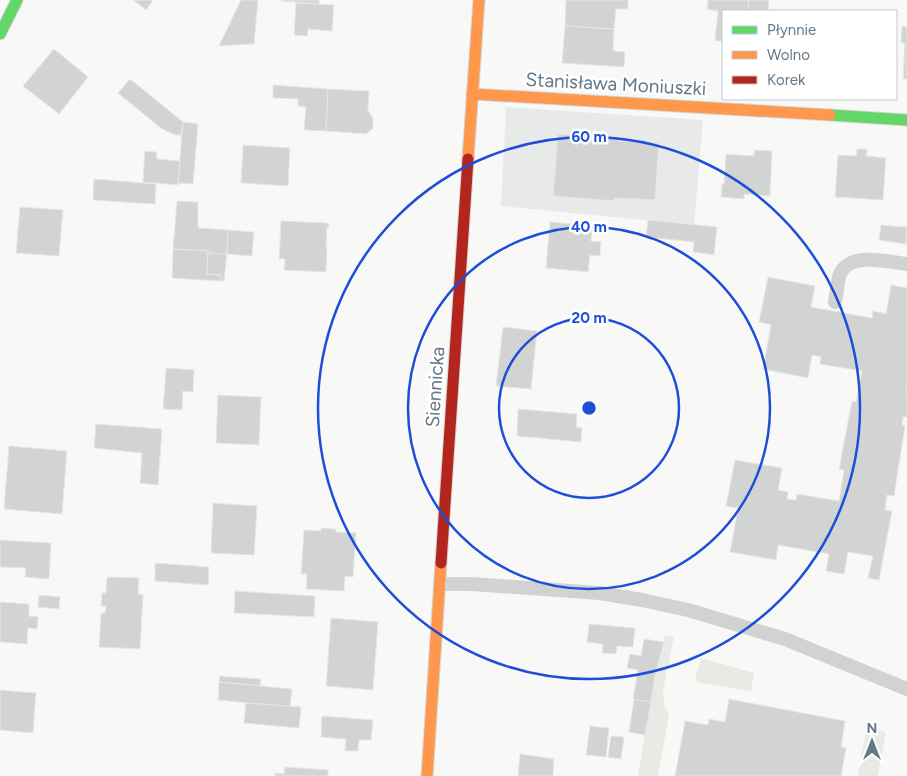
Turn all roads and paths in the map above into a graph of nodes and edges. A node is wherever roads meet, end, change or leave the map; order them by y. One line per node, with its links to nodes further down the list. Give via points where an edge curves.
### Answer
1 (17, 0): 3 (main road)
2 (478, 0): 4 (main road, Siennicka)
3 (0, 34)
4 (472, 94): 5 (main road, Stanisława Moniuszki); 8 (main road, Siennicka)
5 (907, 120)
6 (907, 264): 7 (lane, via 866,260 852,263 840,274)
7 (835, 302)
8 (440, 584): 9 (lane, via 599,594 688,610 785,639); 10 (main road, Siennicka)
9 (907, 689)
10 (428, 776)

